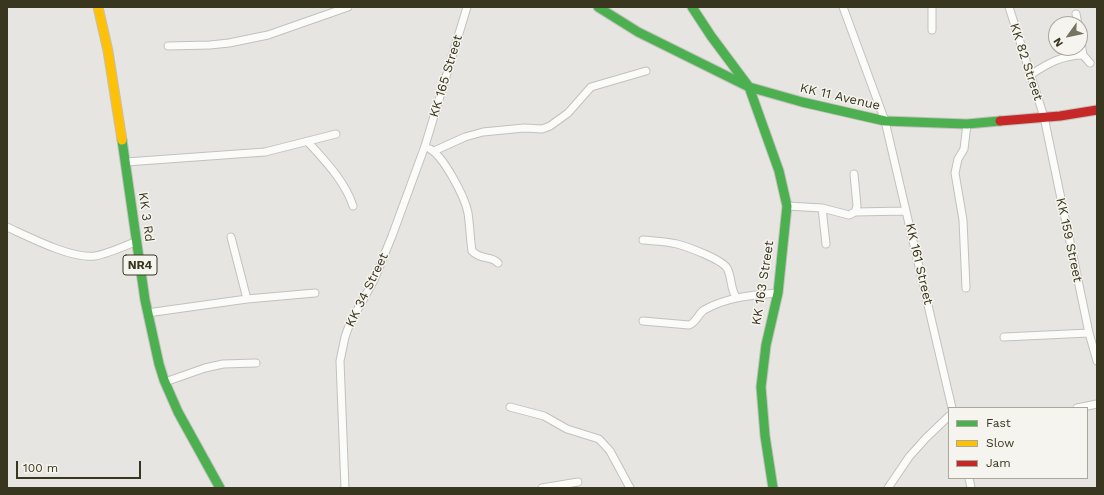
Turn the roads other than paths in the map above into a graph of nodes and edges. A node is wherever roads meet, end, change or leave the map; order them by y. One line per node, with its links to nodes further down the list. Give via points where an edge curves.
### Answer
1 (98, 7): 25 (main road, KK 3 Rd / NR4, via 104,28)
2 (348, 7): 10 (street, via 268,35 229,43)
3 (467, 7): 23 (street, KK 165 Street)
4 (598, 7): 16 (main road, KK 11 Avenue, via 638,32)
5 (692, 7): 16 (main road, KK 163 Street)
6 (842, 7): 19 (street, KK 161 Street)
7 (932, 7): 9 (street)
8 (1009, 7): 15 (street, KK 82 Street)
9 (932, 30)
10 (168, 46)
11 (1069, 56): 15 (street, via 1057,59)
12 (1084, 56): 13 (street)
13 (1090, 63)
14 (646, 71): 24 (street, via 591,87 568,113 550,126 542,129 483,132)
15 (1030, 75): 18 (street, KK 82 Street)
16 (749, 87): 19 (main road, KK 11 Avenue, via 802,102); 28 (main road, KK 163 Street, via 779,171)
17 (1097, 110): 18 (main road, KK 11 Avenue)
18 (1044, 117): 20 (main road, KK 11 Avenue); 45 (street, KK 159 Street)
19 (885, 120): 20 (main road, KK 11 Avenue); 30 (street, KK 161 Street)
20 (967, 124): 38 (street, via 964,149 958,159 955,173 963,220)
21 (336, 134): 22 (street)
22 (308, 142): 25 (street, via 265,152); 27 (street, via 347,191)
23 (425, 146): 24 (street); 57 (street, KK 34 Street, via 382,262 345,337 340,361)
24 (434, 151): 37 (street, via 455,181 463,198 468,212 472,251)
25 (126, 162): 35 (main road, KK 3 Rd / NR4)
26 (854, 174): 31 (street, via 858,206)
27 (353, 206)
28 (786, 206): 29 (street); 40 (main road, KK 163 Street)
29 (822, 208): 31 (street, via 849,215); 36 (street)
30 (906, 211): 31 (street); 52 (street, KK 161 Street)
31 (855, 212)
32 (7, 227): 35 (street, via 67,253 81,255 95,256)
33 (231, 237): 42 (street)
34 (643, 240): 41 (street, via 676,244 716,259 729,274 732,291)
35 (137, 242): 43 (main road, KK 3 Rd / NR4)
36 (826, 244)
37 (498, 263)
38 (966, 288)
39 (315, 293): 42 (street)
40 (778, 293): 41 (street); 60 (main road, KK 163 Street, via 766,345 761,387 764,436)
41 (736, 297): 44 (street, via 702,311 689,325)
42 (247, 299): 43 (street)
43 (147, 313): 49 (main road, KK 3 Rd / NR4)
44 (643, 321)
45 (1089, 332): 46 (street); 47 (street, KK 159 Street)
46 (1004, 337)
47 (1097, 361)
48 (256, 363): 49 (street, via 223,364)
49 (165, 382): 56 (main road, KK 3 Rd / NR4, via 179,414)
50 (1097, 404): 53 (street)
51 (510, 407): 59 (street, via 544,416 567,429 599,439 610,451)
52 (952, 407)
53 (1082, 407)
54 (948, 417): 61 (street, via 909,457)
55 (578, 482): 58 (street)
56 (220, 488)
57 (344, 488)
58 (542, 488)
59 (630, 488)
60 (773, 488)
61 (888, 488)

